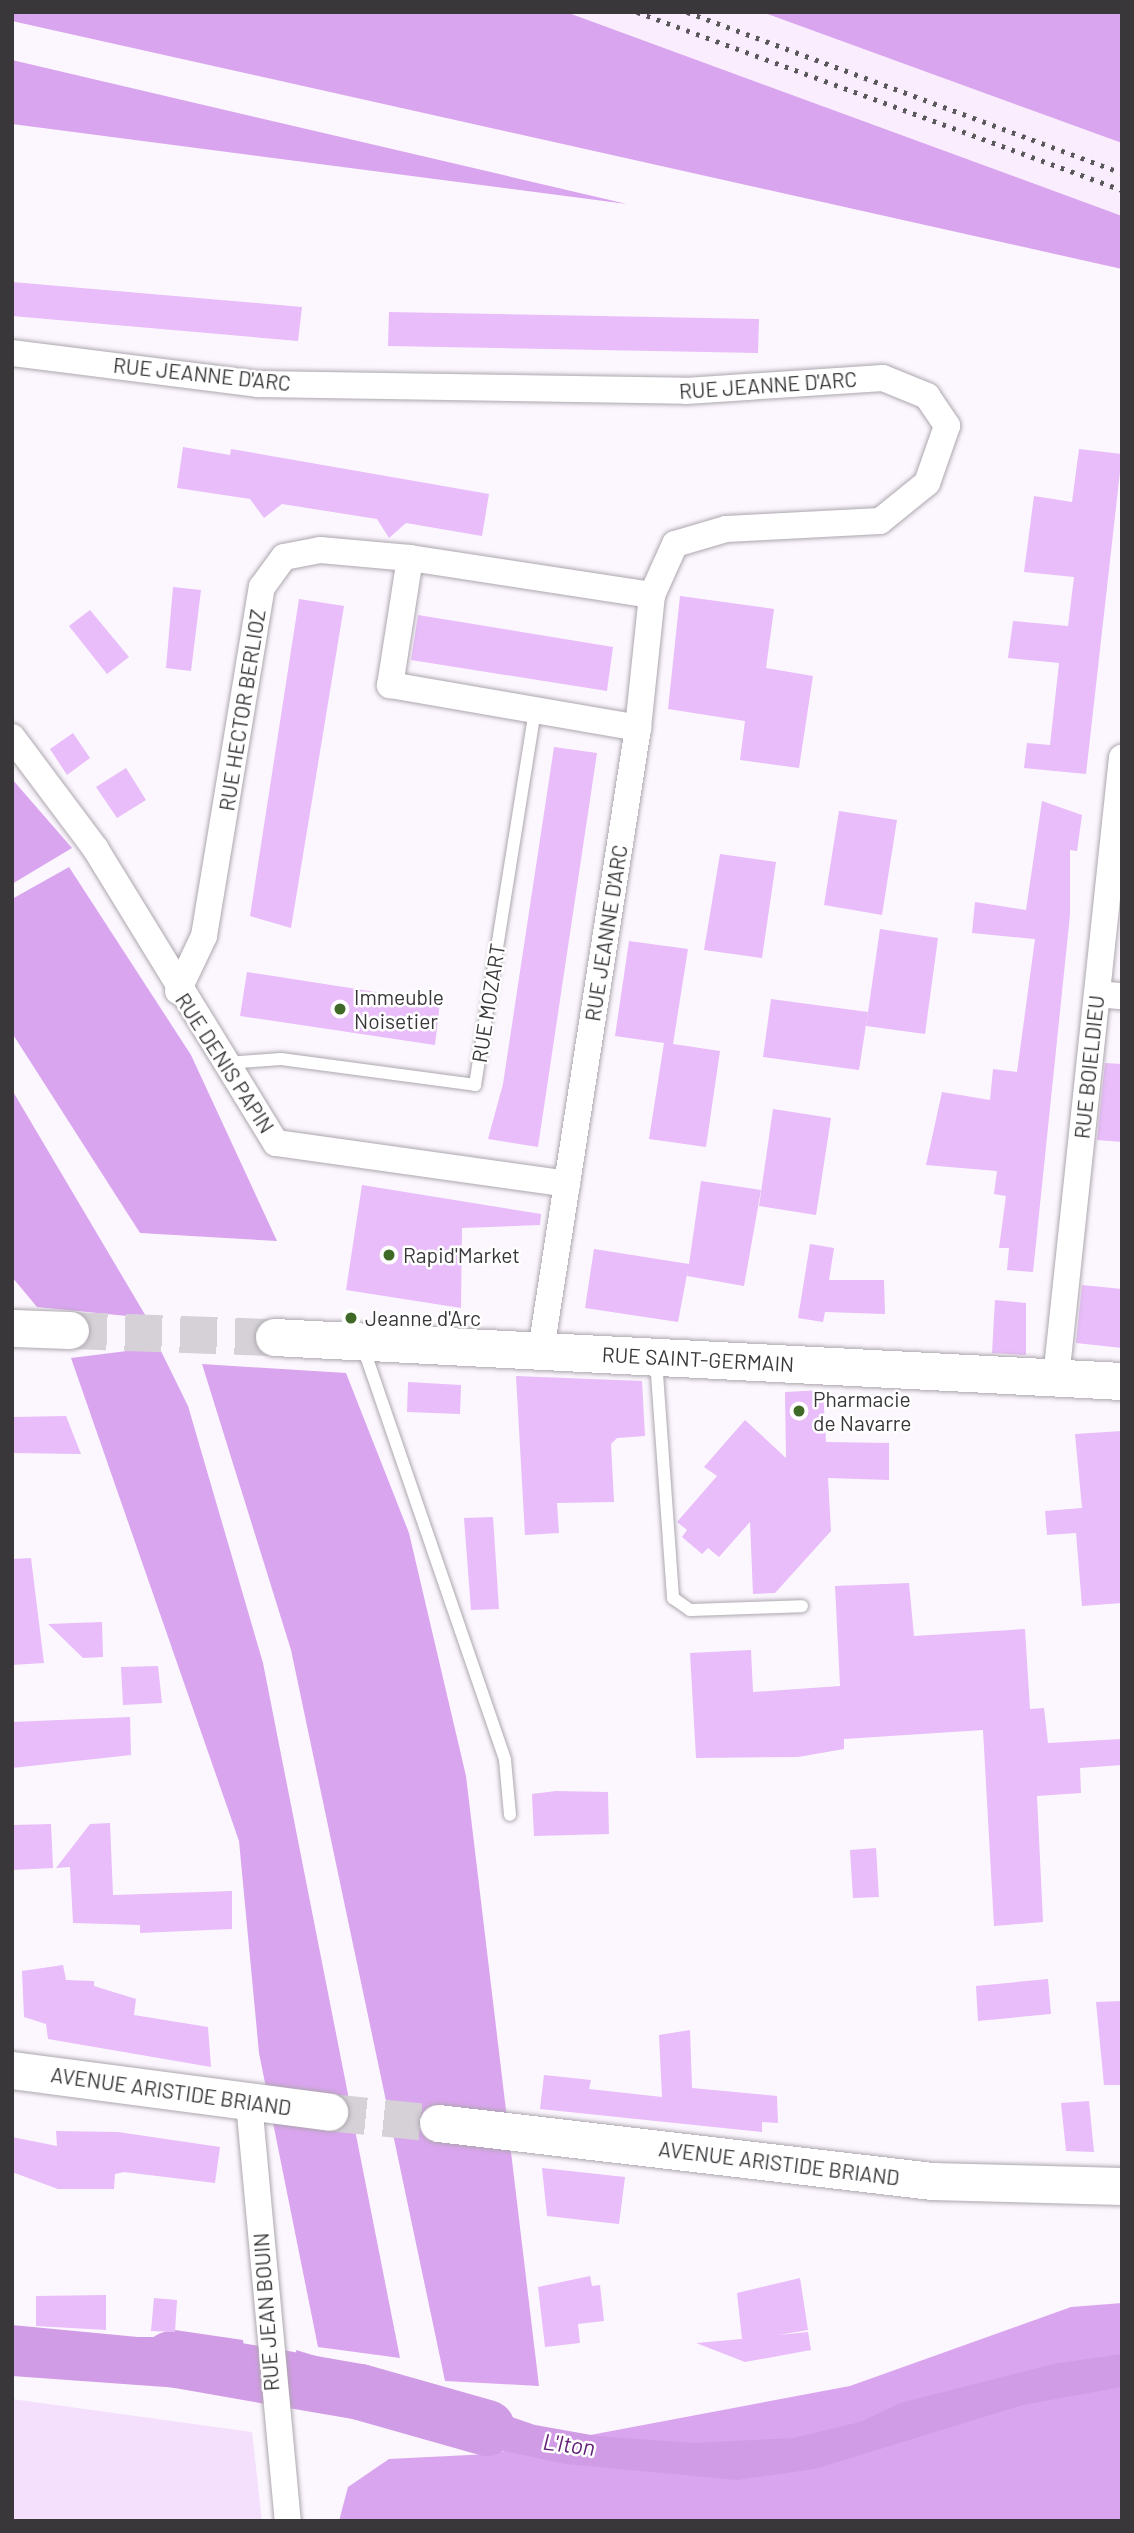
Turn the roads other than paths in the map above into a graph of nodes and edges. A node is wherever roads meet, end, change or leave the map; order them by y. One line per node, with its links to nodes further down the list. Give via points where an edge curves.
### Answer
1 (12, 353): 3 (street, RUE JEANNE D'ARC, via 258,384 686,391 883,378 927,396 947,426 926,483 880,521 726,529 676,544)
2 (410, 558): 3 (street); 4 (street, via 390,685); 8 (street, RUE HECTOR BERLIOZ, via 320,550 284,557 262,587 204,936)
3 (652, 595): 5 (street, RUE JEANNE D'ARC)
4 (535, 710): 5 (street); 10 (lane, RUE MOZART, via 475,1085 281,1059)
5 (638, 728): 11 (street, RUE JEANNE D'ARC)
6 (12, 737): 8 (street, RUE DENIS PAPIN, via 95,848)
7 (1122, 757): 9 (street, RUE BOIELDIEU)
8 (178, 990): 10 (street, RUE DENIS PAPIN)
9 (1109, 995): 18 (street, RUE BOIELDIEU)
10 (222, 1063): 11 (street, RUE DENIS PAPIN, via 276,1143)
11 (567, 1184): 16 (street, RUE JEANNE D'ARC)
12 (12, 1328): 13 (main road)
13 (70, 1330)
14 (274, 1337): 15 (main road, RUE SAINT-GERMAIN)
15 (360, 1341): 16 (main road, RUE SAINT-GERMAIN); 21 (lane, via 505,1760)
16 (541, 1350): 17 (main road, RUE SAINT-GERMAIN)
17 (656, 1356): 18 (main road, RUE SAINT-GERMAIN); 20 (lane, via 673,1598 690,1609)
18 (1056, 1378): 19 (main road, RUE SAINT-GERMAIN)
19 (1122, 1381)
20 (802, 1606)
21 (510, 1815)
22 (12, 2070): 23 (main road, AVENUE ARISTIDE BRIAND)
23 (250, 2103): 24 (main road, AVENUE ARISTIDE BRIAND); 27 (street, RUE JEAN BOUIN, via 273,2401)
24 (329, 2112)
25 (438, 2123): 26 (main road, AVENUE ARISTIDE BRIAND, via 932,2180)
26 (1122, 2186)
27 (288, 2521)

